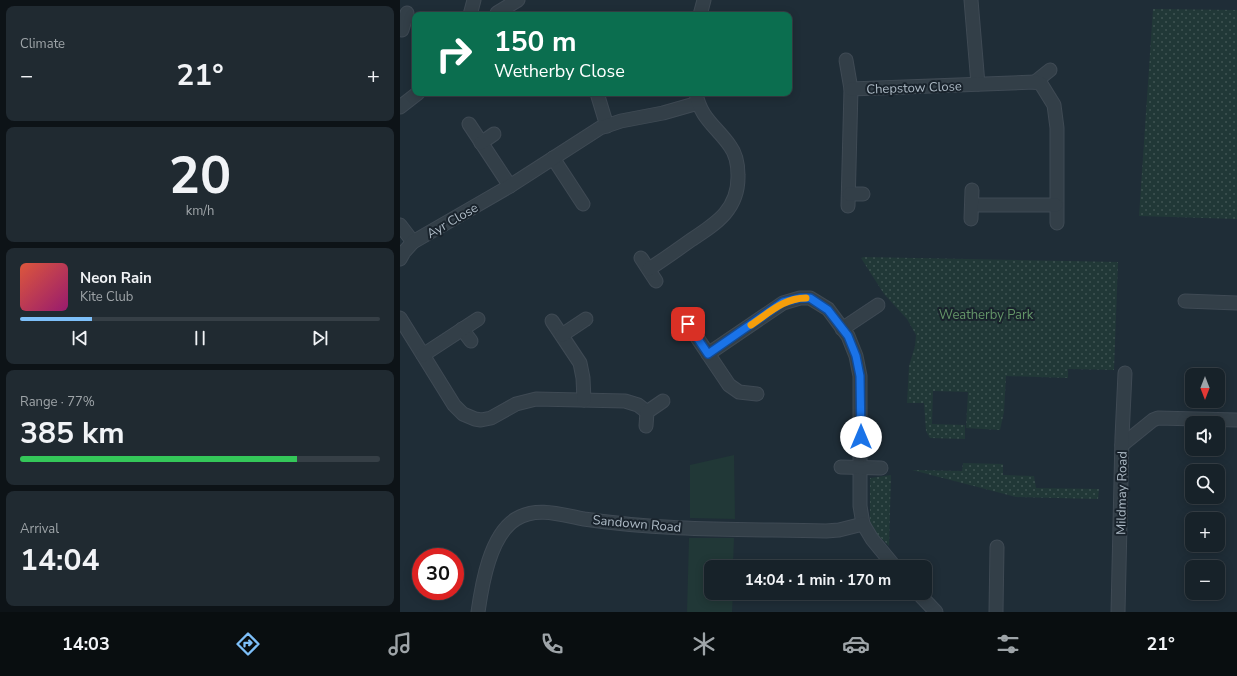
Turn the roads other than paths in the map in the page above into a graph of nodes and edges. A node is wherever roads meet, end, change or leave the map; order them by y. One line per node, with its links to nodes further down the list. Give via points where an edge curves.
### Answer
1 (474, 0): 5 (street)
2 (518, 0): 6 (street)
3 (704, 0): 7 (street)
4 (971, 0): 13 (street, Chepstow Close)
5 (471, 12)
6 (499, 12)
7 (701, 12)
8 (407, 13): 9 (street)
9 (402, 30)
10 (846, 60): 14 (street, Chepstow Close)
11 (1050, 70): 12 (street)
12 (1035, 82): 13 (street, Chepstow Close); 29 (street, via 1041,84 1054,105 1057,128)
13 (978, 84): 14 (street, Chepstow Close)
14 (851, 89): 26 (street, Chepstow Close, via 848,200)
15 (414, 96): 18 (street)
16 (598, 96): 20 (street)
17 (697, 98): 20 (street, Ayr Close, via 663,113); 36 (street, via 705,116 735,155 738,170 735,197 727,212 711,228)
18 (400, 107)
19 (469, 124): 22 (street)
20 (607, 126): 23 (street, Ayr Close)
21 (494, 134): 22 (street)
22 (481, 143): 24 (street)
23 (553, 158): 24 (street, Ayr Close); 27 (street)
24 (510, 186): 33 (street, Ayr Close)
25 (972, 190): 28 (street)
26 (863, 194)
27 (583, 204)
28 (972, 205): 29 (street); 30 (street)
29 (1056, 205): 31 (street)
30 (971, 219)
31 (1057, 223)
32 (400, 225): 33 (street)
33 (413, 242): 35 (street, Ayr Close)
34 (641, 258): 36 (street)
35 (400, 259)
36 (649, 269): 37 (street)
37 (656, 281)
38 (1185, 301): 39 (street)
39 (1237, 303)
40 (878, 305): 47 (street)
41 (400, 318): 51 (street)
42 (478, 319): 46 (street)
43 (586, 319): 48 (street)
44 (552, 321): 48 (street)
45 (688, 324): 50 (street)
46 (462, 329): 49 (street); 51 (street)
47 (842, 329): 50 (street, via 828,310 810,298 800,298 783,302); 61 (street, via 848,336 856,356 860,376)
48 (562, 335): 54 (street, via 582,370)
49 (472, 341)
50 (708, 354): 53 (street, via 729,385 739,392)
51 (423, 355): 54 (street, via 454,405 463,414 475,419 491,418 527,401)
52 (1125, 373): 59 (street, Mildmay Road)
53 (757, 394)
54 (584, 400): 56 (street, via 631,402)
55 (663, 401): 56 (street)
56 (647, 412): 58 (street)
57 (1237, 420): 59 (street, via 1158,418)
58 (646, 426)
59 (1122, 445): 70 (street, Mildmay Road)
60 (842, 467): 61 (street)
61 (861, 467): 62 (street); 63 (street, via 860,506)
62 (881, 468)
63 (863, 524): 65 (street); 67 (street, Sandown Road, via 826,531 675,528 615,523 544,512 530,513 522,515 501,533 484,580)
64 (997, 547): 69 (street)
65 (889, 560)
66 (925, 600): 68 (street)
67 (478, 612)
68 (936, 612)
69 (996, 612)
70 (1118, 612)

